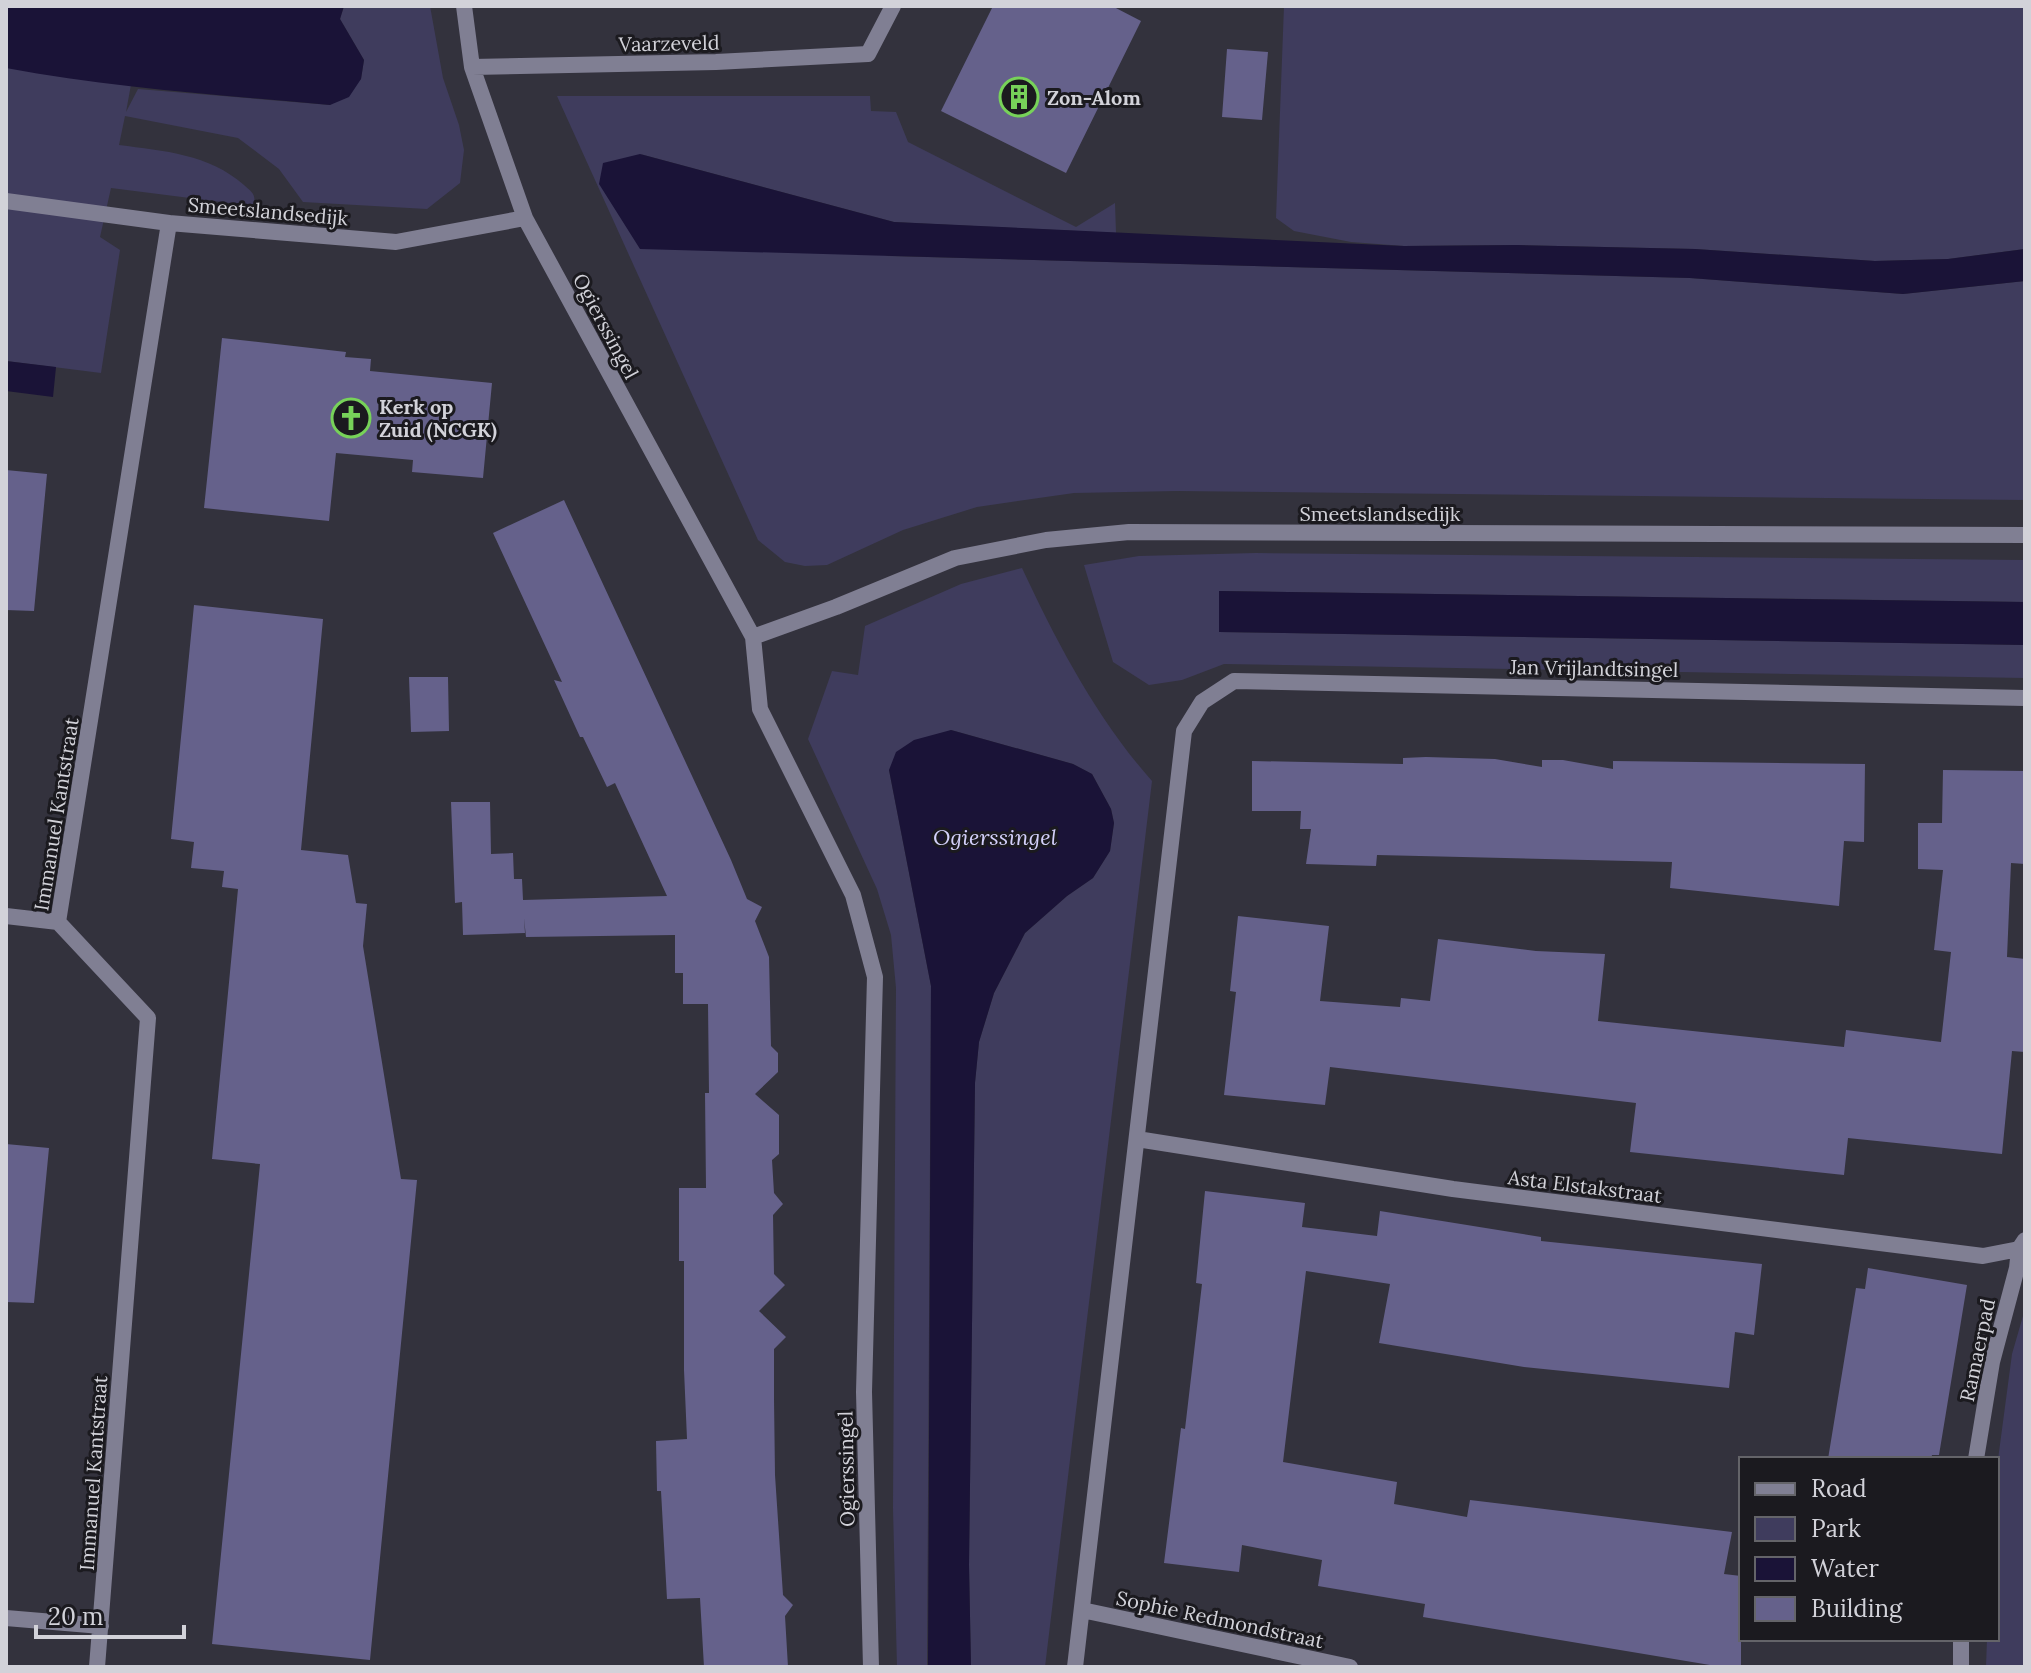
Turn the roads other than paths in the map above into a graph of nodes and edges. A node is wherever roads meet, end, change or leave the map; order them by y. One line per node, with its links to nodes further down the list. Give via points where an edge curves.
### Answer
1 (464, 6): 3 (street, Ogierssingel)
2 (893, 6): 3 (street, Vaarzeveld, via 868,54)
3 (472, 67): 5 (street, Ogierssingel)
4 (6, 201): 6 (street, Smeetslandsedijk)
5 (525, 218): 6 (street, Smeetslandsedijk, via 396,242); 8 (street, Ogierssingel)
6 (169, 223): 11 (street, Immanuel Kantstraat)
7 (2025, 535): 8 (street, Smeetslandsedijk, via 1129,532 1046,540 955,558)
8 (753, 637): 20 (street, Ogierssingel, via 760,709 853,895 875,977 864,1392)
9 (2025, 698): 12 (street, Jan Vrijlandtsingel, via 1234,681 1202,702 1184,731)
10 (6, 916): 11 (street)
11 (58, 922): 17 (street, Immanuel Kantstraat, via 148,1018)
12 (1137, 1139): 13 (street, Asta Elstakstraat, via 1453,1189 1983,1256); 15 (street)
13 (2022, 1244): 14 (street, Ramaerpad, via 1992,1362)
14 (1976, 1457)
15 (1082, 1610): 21 (street); 22 (street, Sophie Redmondstraat)
16 (6, 1618): 17 (street)
17 (101, 1626): 19 (street, Immanuel Kantstraat)
18 (1961, 1641): 23 (street)
19 (97, 1667)
20 (871, 1667)
21 (1075, 1667)
22 (1350, 1667)
23 (1961, 1667)

